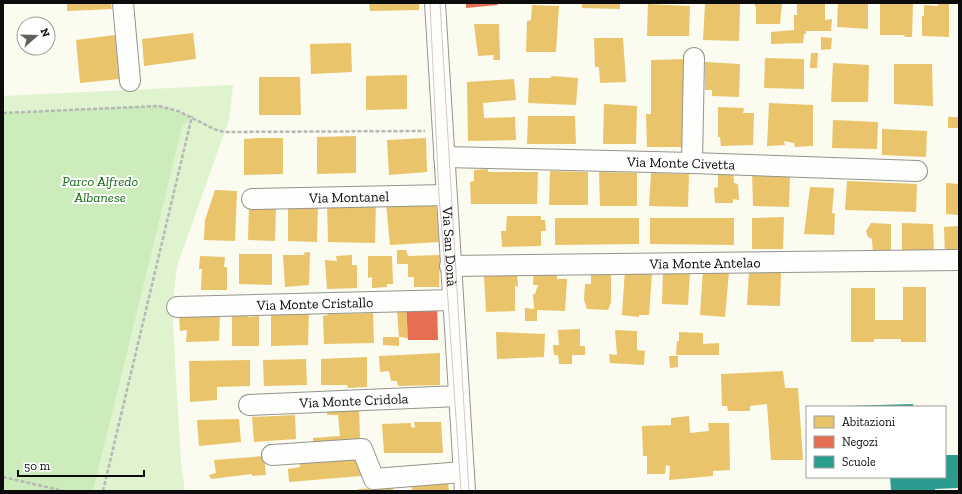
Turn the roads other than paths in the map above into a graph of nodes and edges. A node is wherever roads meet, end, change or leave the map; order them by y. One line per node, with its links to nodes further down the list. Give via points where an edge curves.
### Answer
1 (123, 3): 4 (street)
2 (435, 3): 5 (street, Via San Donà)
3 (694, 58): 6 (street)
4 (130, 81)
5 (444, 157): 6 (street, Via Monte Civetta); 8 (street, Via San Donà)
6 (692, 163): 7 (street, Via Monte Civetta)
7 (917, 171)
8 (446, 195): 9 (street, Via Montanel); 11 (street, Via San Donà)
9 (252, 199)
10 (959, 260): 11 (street, Via Monte Antelao)
11 (450, 266): 12 (street, Via San Donà)
12 (453, 300): 13 (street, Via Monte Cristallo); 14 (street, Via San Donà)
13 (177, 307)
14 (458, 396): 15 (street, Via Monte Cridola); 17 (street, Via San Donà)
15 (250, 405)
16 (272, 455): 17 (street, via 362,449 374,480)
17 (464, 482)

